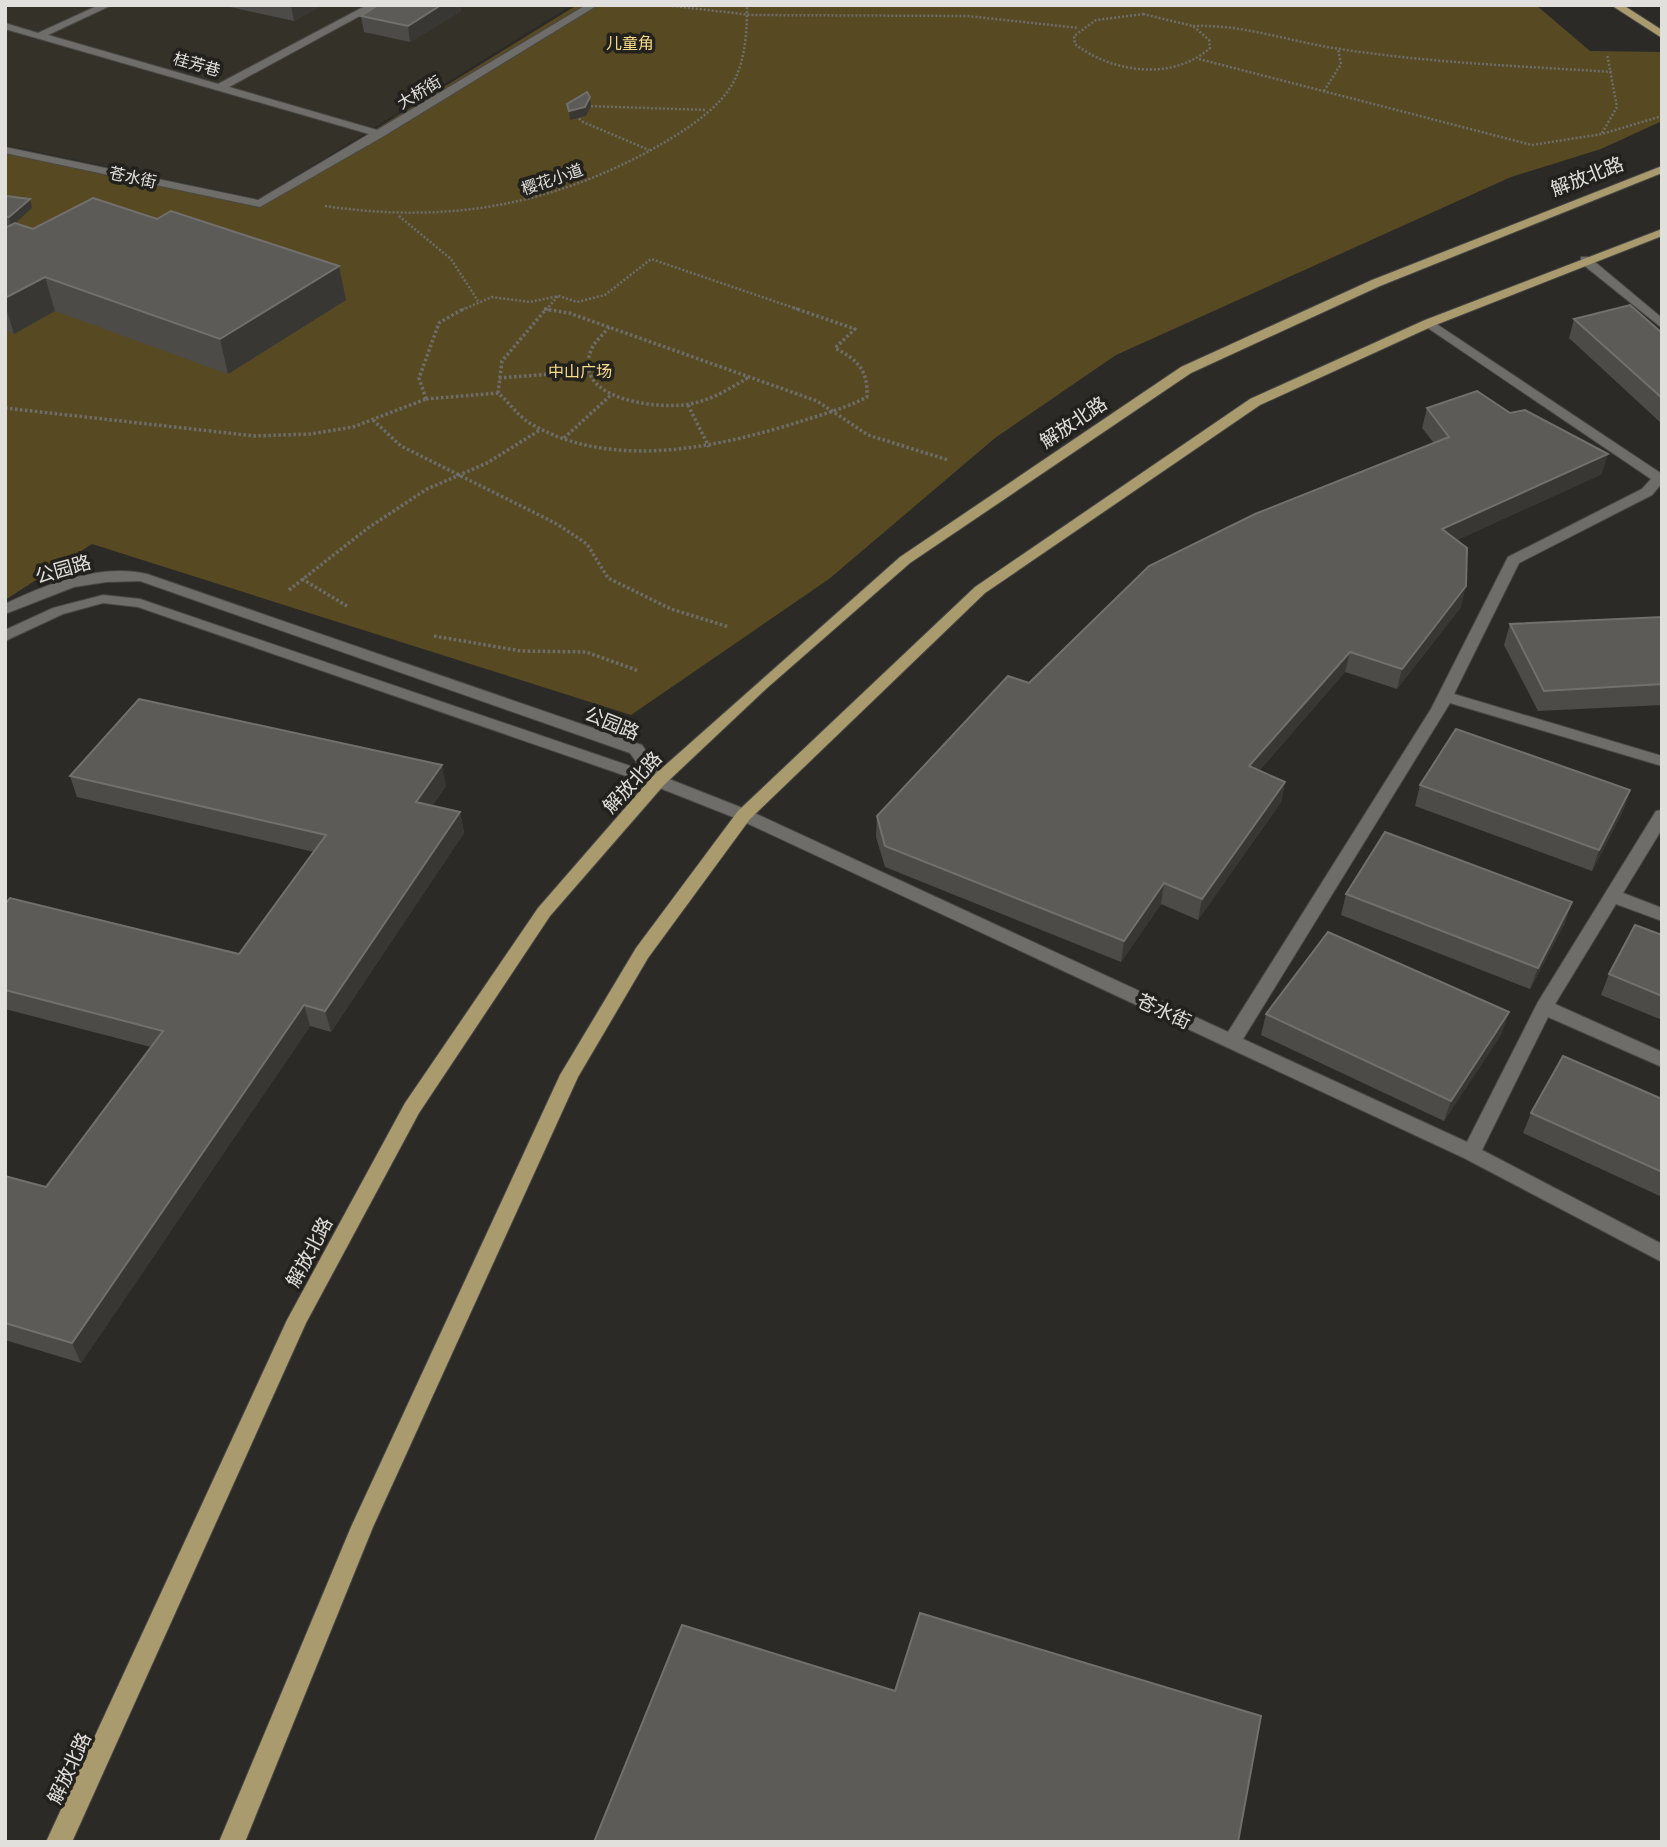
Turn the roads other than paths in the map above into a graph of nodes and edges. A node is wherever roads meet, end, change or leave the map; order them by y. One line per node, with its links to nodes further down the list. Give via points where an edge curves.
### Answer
1 (107, 5): 6 (street)
2 (375, 5): 8 (street)
3 (593, 5): 9 (street, 大桥街)
4 (1616, 5): 7 (main road)
5 (5, 26): 6 (street, 桂芳巷)
6 (41, 35): 8 (street, 桂芳巷)
7 (1662, 35)
8 (221, 87): 9 (street, 桂芳巷)
9 (380, 134): 12 (street, 大桥街)
10 (5, 150): 12 (street, 苍水街)
11 (1662, 169): 21 (main road, 解放北路, via 1376,283 1186,370 905,561)
12 (260, 204)
13 (1662, 232): 14 (main road)
14 (1585, 260): 15 (main road); 16 (street)
15 (1429, 323): 19 (street, via 1659,478 1647,492 1513,560); 22 (main road, via 1255,402 980,590)
16 (1662, 324)
17 (5, 610): 21 (street, 公园路, via 66,584 97,577 142,577 636,750)
18 (5, 636): 21 (street, 公园路, via 58,611 103,599 139,603)
19 (1445, 696): 20 (street); 27 (street)
20 (1662, 761)
21 (659, 781): 22 (street, 苍水街); 31 (main road, 解放北路, via 544,912 412,1108 297,1320)
22 (744, 815): 27 (street, 苍水街); 32 (main road, via 642,953 569,1075 362,1527)
23 (1662, 815): 24 (street)
24 (1612, 896): 25 (street); 26 (street)
25 (1662, 915)
26 (1544, 1007): 28 (street); 29 (street)
27 (1231, 1043): 29 (street, 苍水街)
28 (1662, 1060)
29 (1471, 1153): 30 (street, 苍水街)
30 (1662, 1254)
31 (59, 1842)
32 (232, 1842)

